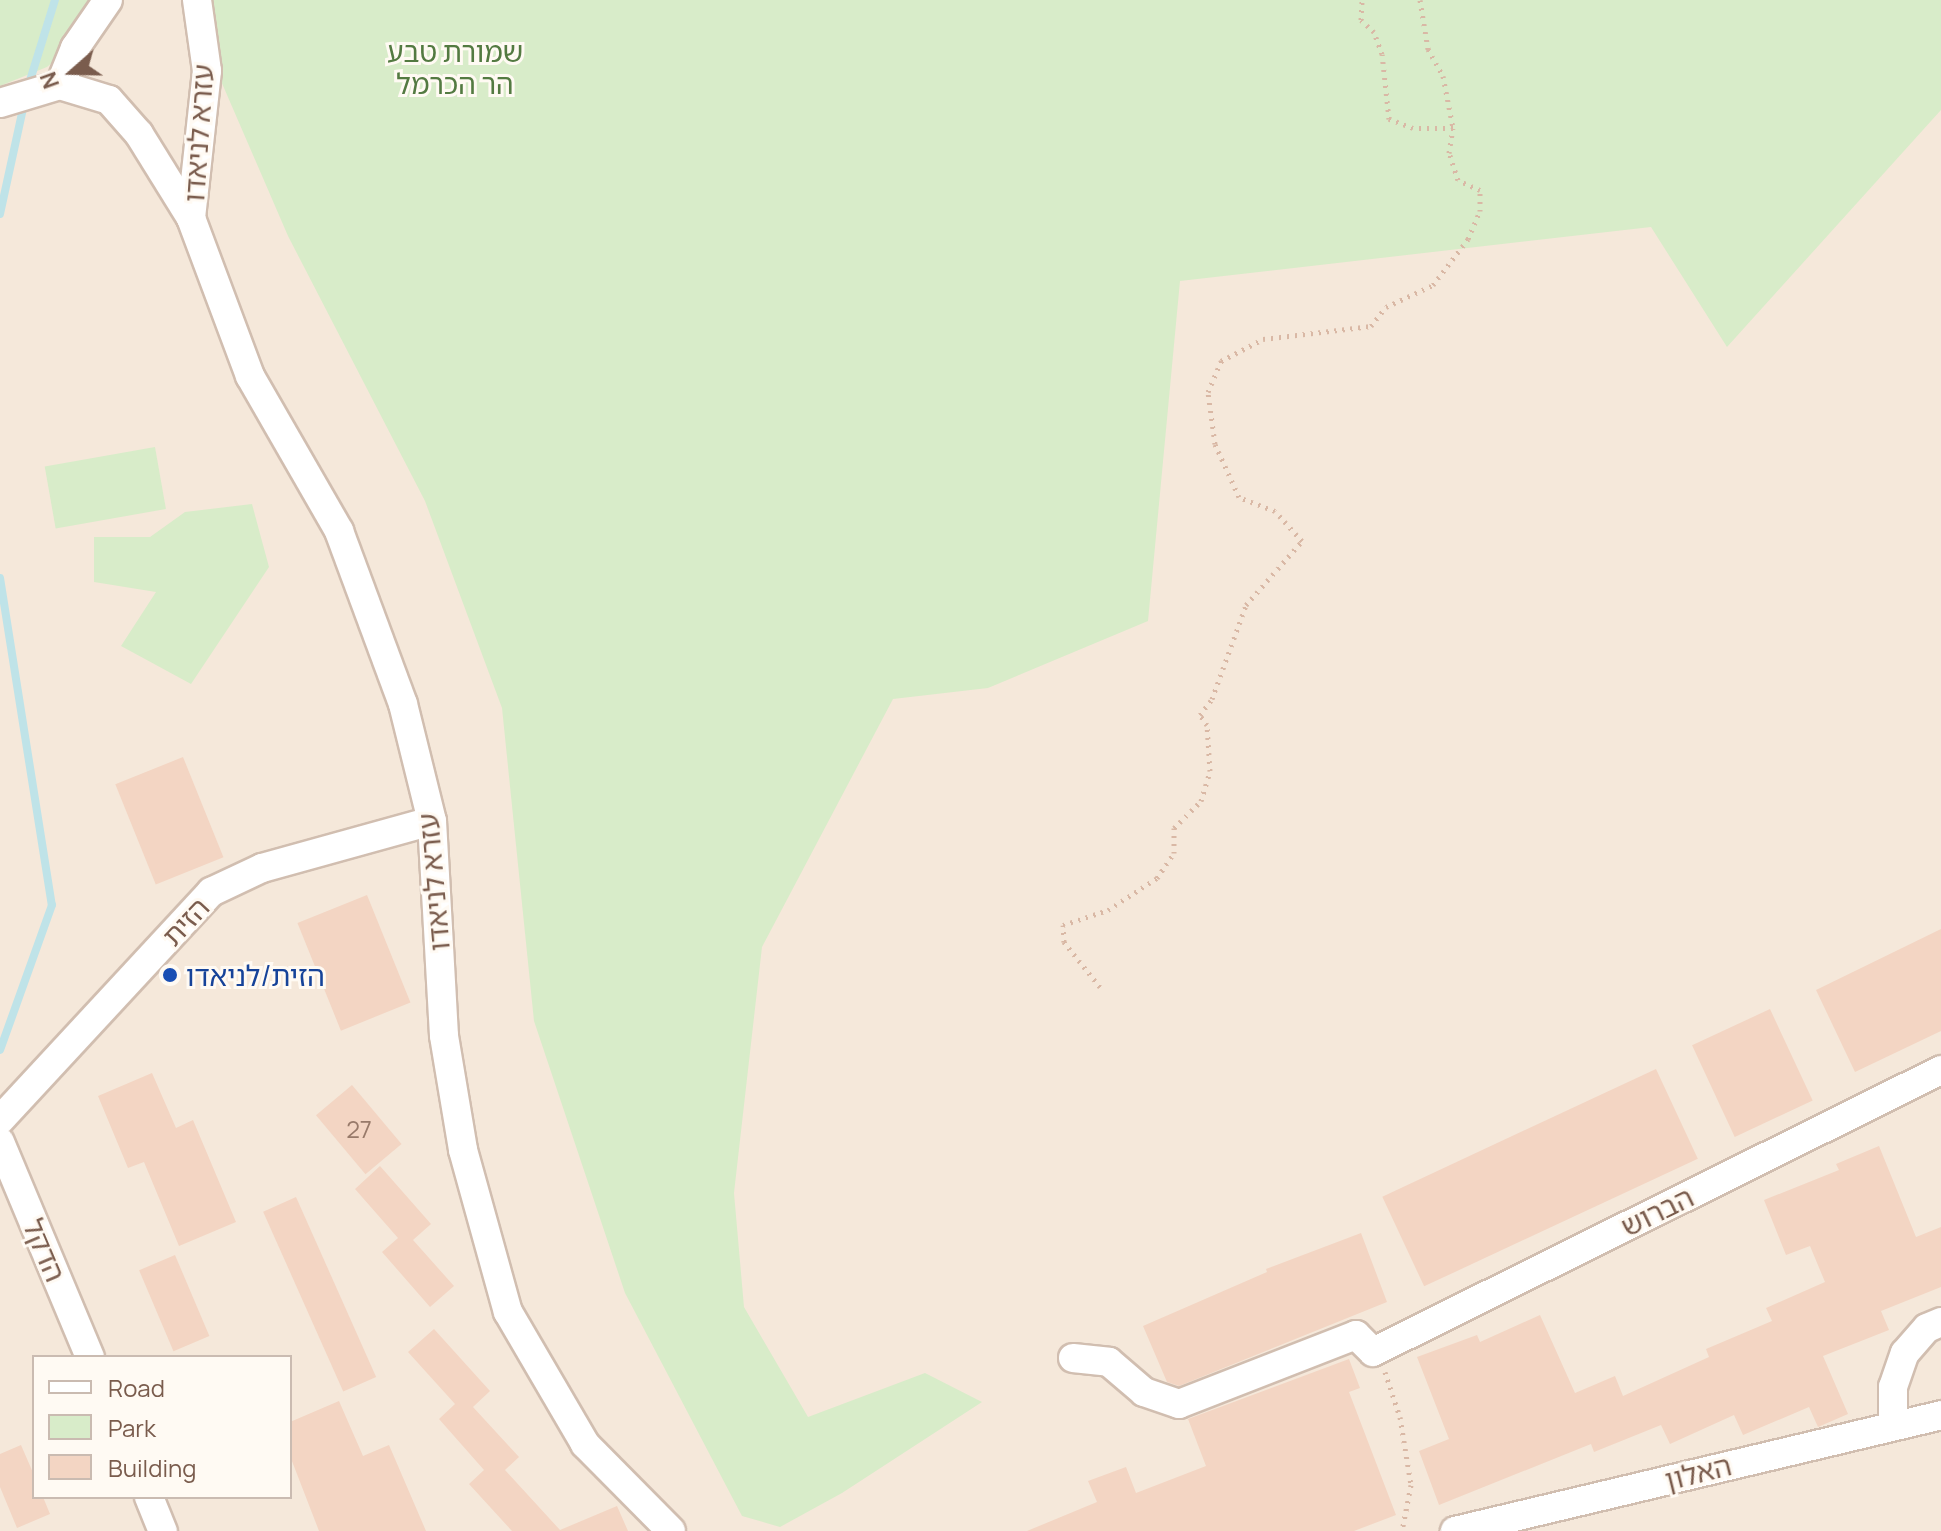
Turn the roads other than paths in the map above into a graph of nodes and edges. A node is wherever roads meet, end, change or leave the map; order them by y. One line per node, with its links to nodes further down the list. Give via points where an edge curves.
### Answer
1 (108, 0): 3 (street, via 75,48)
2 (197, 0): 5 (street, עזרא לניאדו, via 207,71)
3 (60, 85): 4 (street); 5 (street, עזרא לניאדו, via 109,100 139,134)
4 (0, 103)
5 (191, 218): 6 (street, עזרא לניאדו, via 250,376 339,531 403,704)
6 (432, 821): 8 (street, הזית, via 262,868 211,892); 17 (street, עזרא לניאדו, via 444,1036 463,1150 508,1312 585,1444)
7 (1941, 1070): 12 (street, הברוש, via 1373,1352 1356,1335 1179,1404 1144,1392 1109,1362)
8 (0, 1120)
9 (0, 1142): 11 (street, הדקל)
10 (1941, 1322): 14 (street, via 1927,1328 1905,1353 1893,1387)
11 (89, 1355)
12 (1073, 1358)
13 (1941, 1415): 14 (street, האלון)
14 (1893, 1426): 18 (street, האלון)
15 (150, 1499): 16 (street)
16 (163, 1531)
17 (671, 1531)
18 (1455, 1531)

